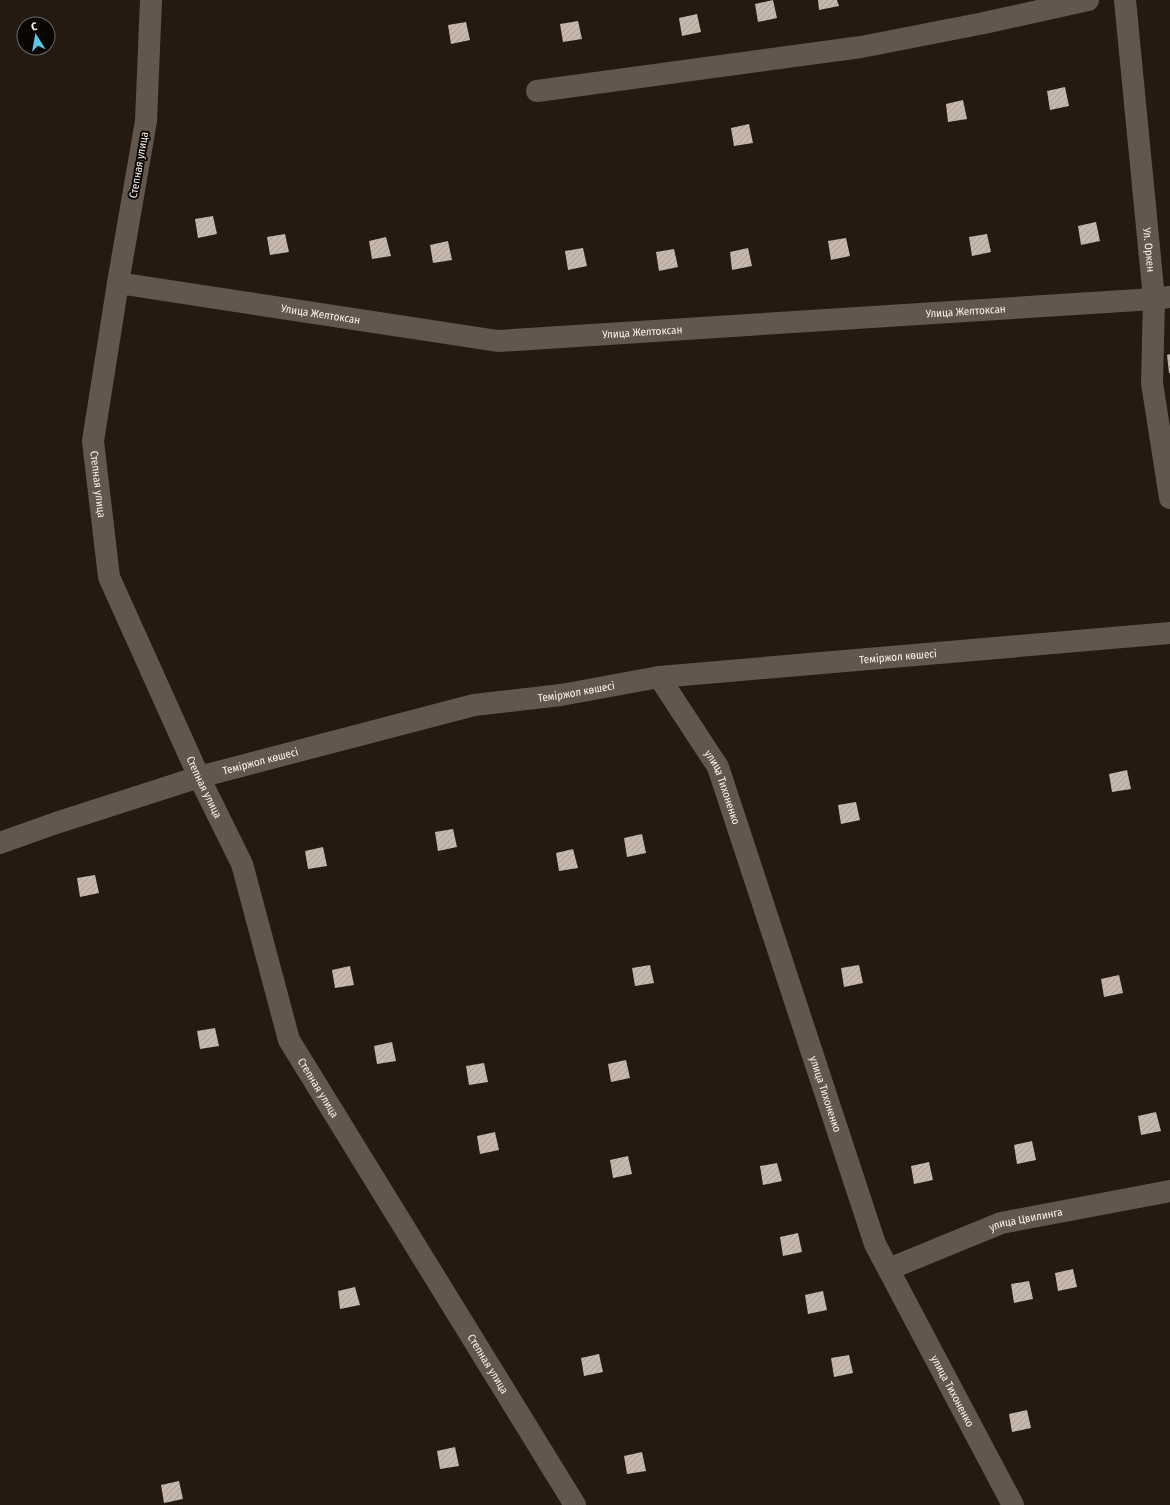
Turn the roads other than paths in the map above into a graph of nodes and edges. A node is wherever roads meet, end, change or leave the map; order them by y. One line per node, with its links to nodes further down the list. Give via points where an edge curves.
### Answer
1 (151, 0): 5 (street, Степная улица, via 146,121)
2 (1088, 0): 4 (street, via 861,47)
3 (1125, 0): 6 (street, Ул. Оркен)
4 (537, 91)
5 (118, 283): 6 (street, Улица Желтоксан, via 498,341); 10 (street, Степная улица, via 93,441 109,577)
6 (1162, 298): 7 (street, Ул. Оркен, via 1152,383)
7 (1170, 498)
8 (1170, 633): 9 (street, Теміржол көшесі)
9 (659, 677): 10 (street, Теміржол көшесі, via 562,695 474,705); 13 (street, улица Тихоненко, via 718,767 875,1244)
10 (199, 777): 11 (street, Теміржол көшесі); 14 (street, Степная улица, via 242,864 289,1040)
11 (0, 843)
12 (1170, 1191): 13 (street, улица Цвилинга, via 1001,1224)
13 (889, 1269): 15 (street, улица Тихоненко)
14 (575, 1505)
15 (1013, 1505)

